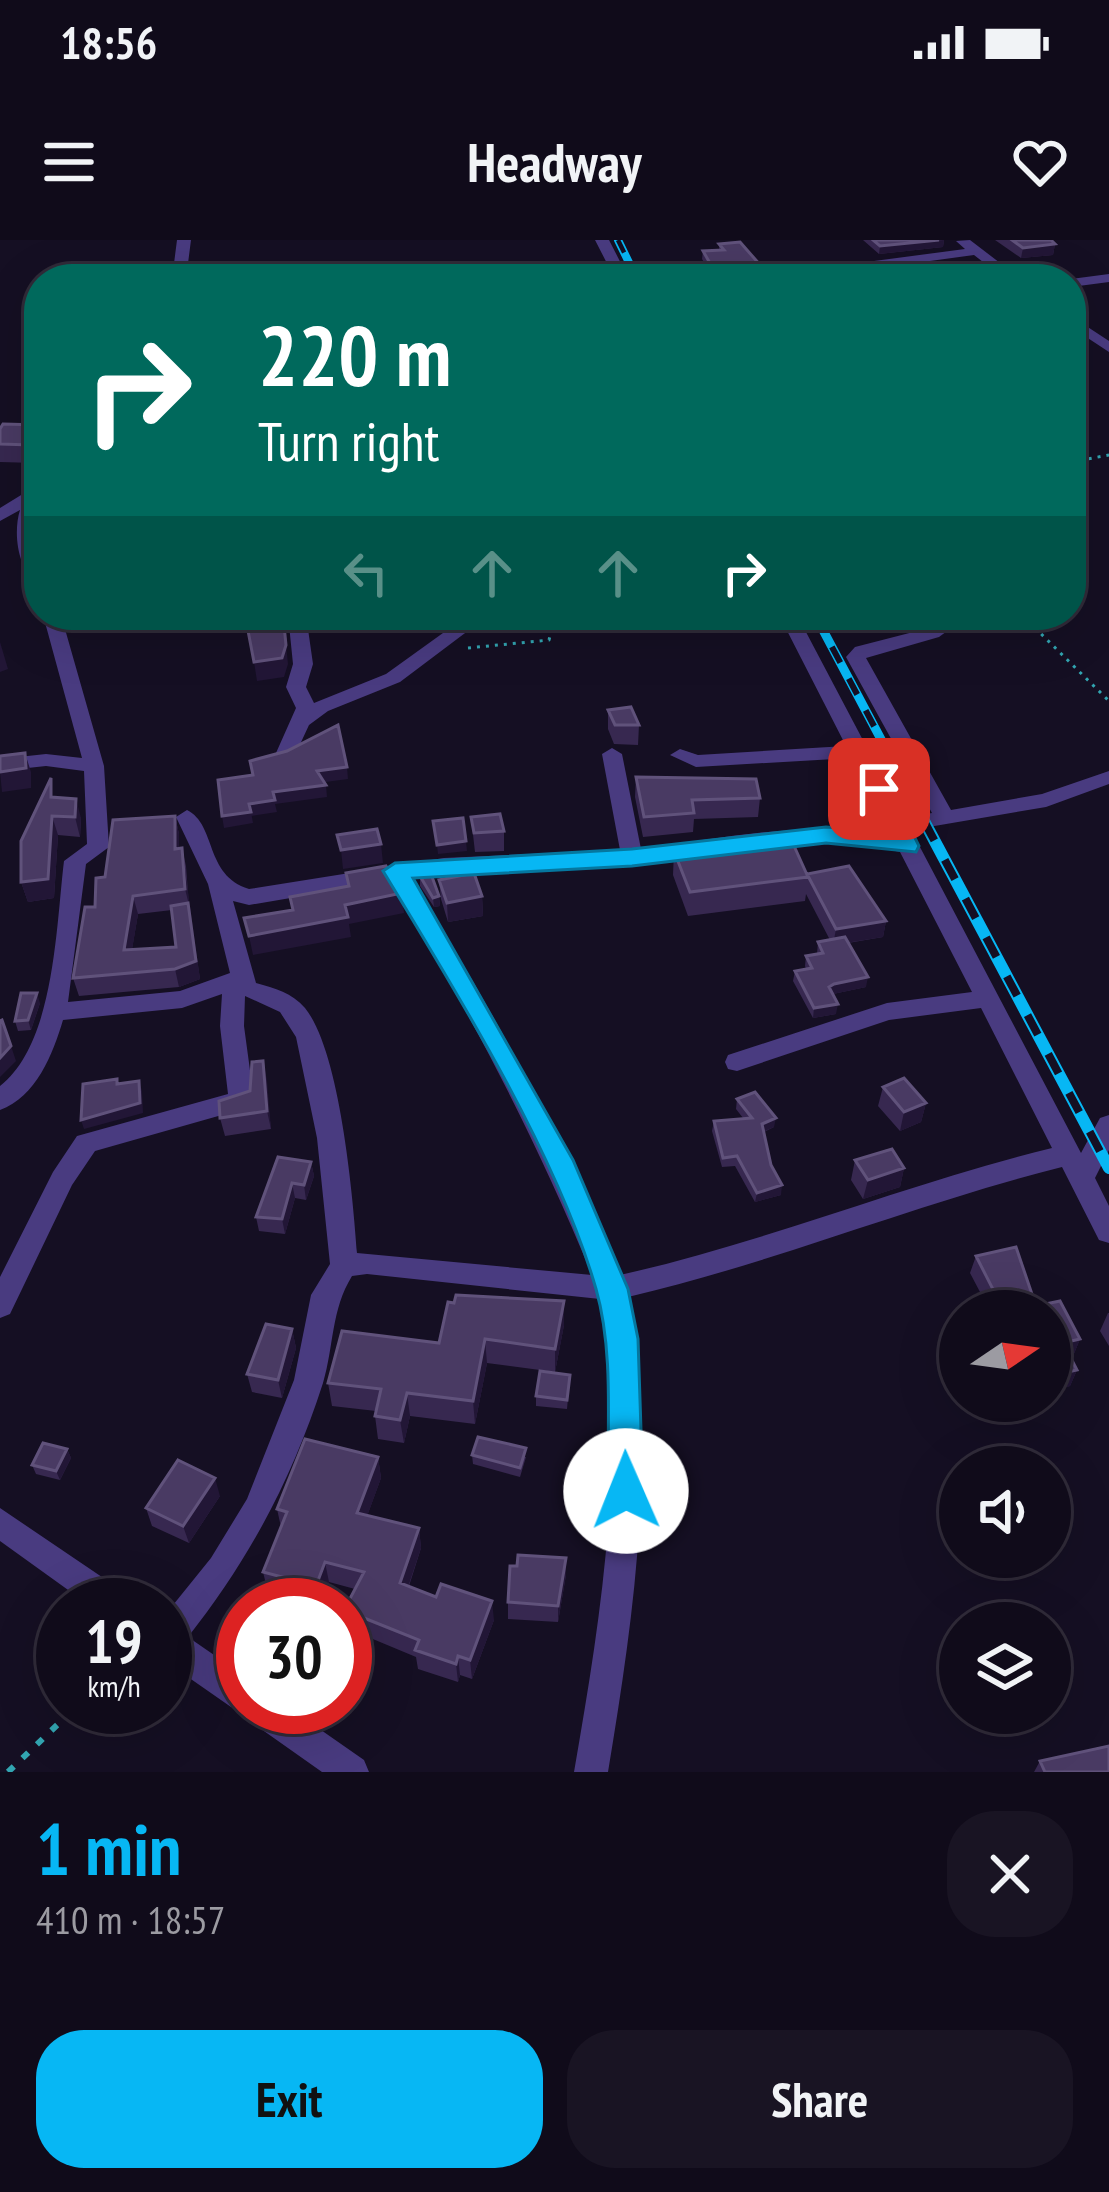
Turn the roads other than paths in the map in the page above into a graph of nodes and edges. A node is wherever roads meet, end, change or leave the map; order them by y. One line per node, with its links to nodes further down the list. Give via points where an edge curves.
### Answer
1 (962, 240): 2 (street)
2 (976, 251): 3 (street); 4 (street)
3 (879, 264)
4 (994, 264)
5 (56, 630): 16 (street)
6 (300, 630): 10 (street, via 296,687)
7 (458, 630): 10 (street, via 393,678)
8 (796, 630): 11 (street)
9 (937, 630): 19 (street, via 856,657)
10 (304, 720): 12 (street)
11 (861, 751): 14 (street); 20 (street)
12 (286, 753)
13 (612, 754): 21 (street)
14 (680, 755)
15 (0, 765): 16 (street)
16 (94, 766): 26 (street, via 98,847 75,861)
17 (1109, 777): 19 (street, via 1046,800)
18 (187, 817): 23 (street)
19 (946, 819): 20 (street)
20 (902, 836): 21 (street, via 826,835); 25 (street)
21 (632, 857): 22 (street)
22 (395, 871): 23 (street, via 249,897); 34 (street, via 558,1160)
23 (218, 886): 24 (street)
24 (238, 981): 26 (street, via 182,999); 33 (street, via 275,995 306,1030); 35 (street, via 232,1026 241,1100 86,1143)
25 (986, 1000): 27 (street, via 887,1012); 30 (street)
26 (53, 1012): 28 (street, via 30,1072)
27 (736, 1062)
28 (0, 1100)
29 (1109, 1125): 31 (street)
30 (1067, 1155): 31 (street); 34 (street)
31 (1080, 1181): 32 (street)
32 (1109, 1232)
33 (344, 1265): 34 (street); 38 (street, via 325,1295 309,1380 260,1507)
34 (612, 1289): 41 (street, via 621,1339 626,1527)
35 (0, 1306)
36 (0, 1523): 37 (street)
37 (78, 1578)
38 (192, 1607)
39 (298, 1734): 40 (street)
40 (352, 1772)
41 (591, 1772)

